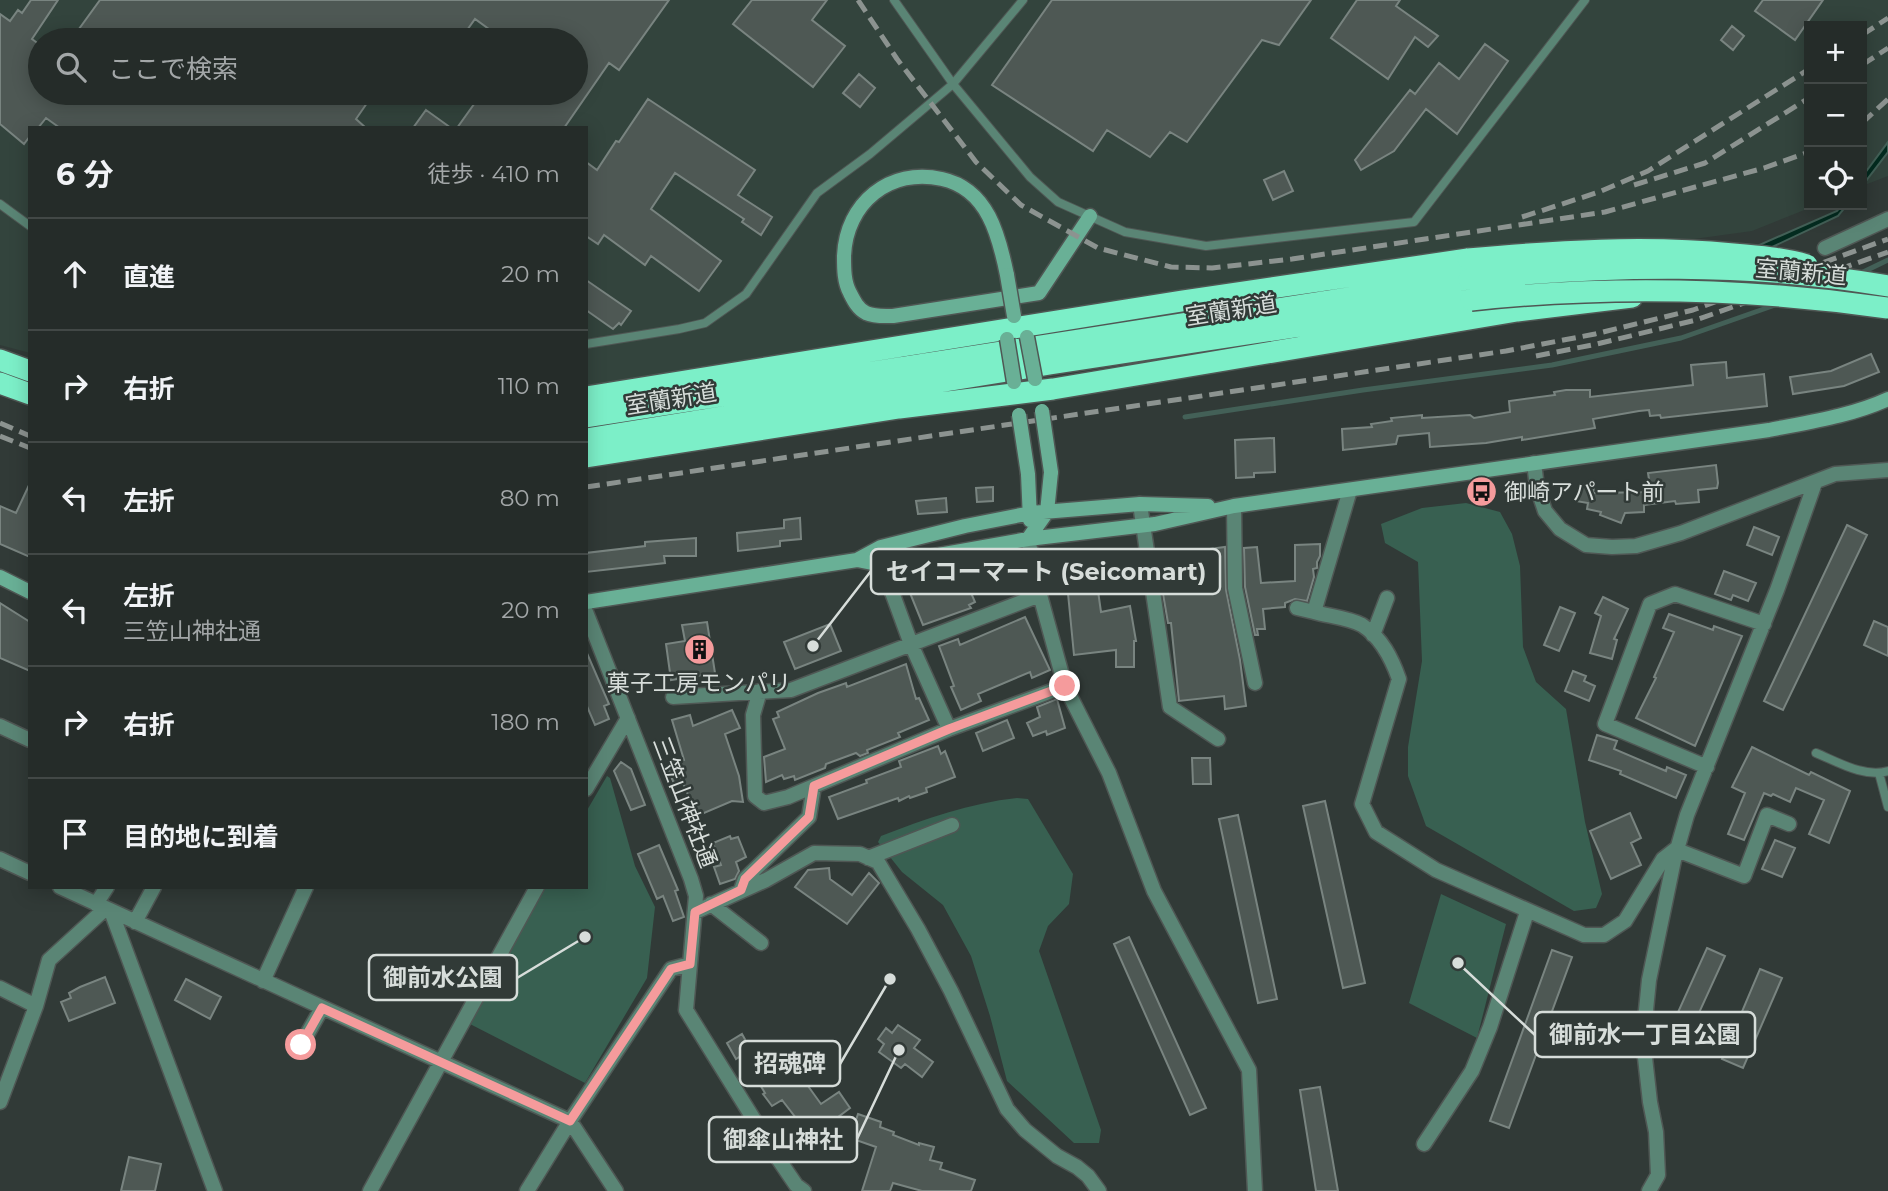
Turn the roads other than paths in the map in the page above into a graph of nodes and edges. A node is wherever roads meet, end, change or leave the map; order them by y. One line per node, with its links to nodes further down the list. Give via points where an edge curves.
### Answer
1 (894, 0): 4 (lane)
2 (1023, 0): 4 (lane)
3 (1585, 0): 6 (lane, via 1414,222 1206,246 1125,232)
4 (953, 85): 6 (lane, via 1030,177 1058,202); 15 (lane, via 817,193 746,294 724,312 705,323)
5 (0, 204): 8 (lane)
6 (1090, 216): 14 (street, bridge, via 1039,293 893,316 877,316 856,304 844,271 849,230 858,212 872,194 908,176 948,180 964,189 990,215 1007,275)
7 (1888, 219): 9 (street)
8 (28, 225)
9 (1825, 248)
10 (1469, 279): 11 (highway, bridge, via 1598,250 1693,250 1788,259); 12 (highway, 室蘭新道, bridge, via 1589,290); 14 (highway); 24 (highway, 室蘭新道); 25 (highway, 室蘭新道, via 1050,364)
11 (1879, 284)
12 (1673, 289): 13 (highway, 室蘭新道, bridge, via 1814,297); 21 (highway, via 1607,302 1517,311)
13 (1888, 308)
14 (1015, 329): 19 (street, bridge); 21 (street, bridge); 22 (highway)
15 (588, 344)
16 (0, 360): 17 (highway)
17 (28, 370)
18 (0, 383): 20 (highway)
19 (1015, 387): 21 (highway); 26 (highway); 34 (street, bridge)
20 (28, 393)
21 (1038, 393): 33 (street, bridge, via 1051,472)
22 (588, 397)
23 (1888, 399): 27 (street, via 1833,418 1769,430)
24 (588, 417)
25 (588, 439)
26 (588, 457)
27 (1534, 463): 29 (street, via 1537,487 1552,521 1586,545 1606,547 1636,546 1681,533); 30 (street)
28 (1888, 470): 29 (street, via 1835,474)
29 (1815, 483): 47 (street)
30 (1350, 490): 32 (street); 45 (street)
31 (1140, 504): 32 (street); 33 (street); 35 (street)
32 (1234, 506): 35 (street); 50 (street, via 1235,588)
33 (1048, 512): 34 (street); 36 (street)
34 (1031, 513): 36 (street); 37 (street, via 881,547)
35 (1143, 525): 36 (street); 58 (street, via 1170,707)
36 (1028, 538): 38 (street); 41 (street)
37 (857, 560): 38 (street); 43 (street)
38 (882, 565): 49 (street)
39 (0, 577): 40 (street)
40 (28, 591)
41 (1041, 595): 49 (street); 51 (street)
42 (1387, 598): 48 (street)
43 (588, 601)
44 (1297, 608): 45 (street)
45 (1314, 611): 48 (street, via 1361,625)
46 (588, 617): 54 (street, 三笠山神社通)
47 (1764, 624): 60 (street); 60 (street, via 1675,594 1650,604 1605,724)
48 (1373, 635): 80 (street, via 1399,679 1362,804 1376,832 1436,870)
49 (911, 643): 52 (street, via 791,690); 56 (street)
50 (1255, 683)
51 (1065, 686): 56 (street); 99 (street, via 1109,773 1154,891 1249,1070)
52 (760, 691): 53 (street); 63 (street, via 753,715 755,796 764,803)
53 (673, 697)
54 (628, 718): 62 (street); 79 (street, 三笠山神社通, via 691,879)
55 (0, 726): 57 (street)
56 (949, 729): 63 (street)
57 (28, 739)
58 (1218, 739)
59 (1816, 752): 61 (lane, via 1866,773)
60 (1707, 767): 67 (street)
61 (1884, 772): 64 (lane)
62 (588, 786)
63 (814, 786): 76 (street, via 809,817 745,879)
64 (1888, 807)
65 (1789, 824): 67 (street, via 1767,816 1744,876)
66 (952, 825): 68 (street)
67 (1677, 849): 80 (street, via 1663,859 1625,921 1604,935 1584,935); 100 (street, via 1653,958 1643,1040 1658,1175)
68 (868, 858): 76 (street, via 814,853); 98 (street, via 878,862 918,929 1015,1120 1088,1176)
69 (0, 859): 70 (street)
70 (28, 872)
71 (64, 889): 78 (street)
72 (107, 889): 78 (street)
73 (153, 889): 81 (street)
74 (305, 889): 84 (street)
75 (536, 889): 89 (street)
76 (741, 890): 77 (street)
77 (712, 904): 79 (street); 82 (street)
78 (104, 908): 81 (street); 86 (street, via 49,960); 93 (street)
79 (695, 912): 83 (street, 三笠山神社通)
80 (1527, 912): 92 (street, via 1472,1071)
81 (135, 922): 84 (street)
82 (761, 943)
83 (690, 964): 91 (street, via 671,969); 97 (street, 三笠山神社通, via 689,1017)
84 (263, 981): 87 (street)
85 (0, 988): 86 (street)
86 (36, 1006): 90 (street)
87 (322, 1008): 88 (street); 89 (street)
88 (301, 1045)
89 (440, 1062): 91 (street); 94 (street)
90 (0, 1102)
91 (570, 1121): 95 (street); 96 (street)
92 (1424, 1144)
93 (215, 1191)
94 (370, 1191)
95 (527, 1191)
96 (616, 1191)
97 (804, 1191)
98 (1099, 1191)
99 (1255, 1191)
100 (1649, 1191)

